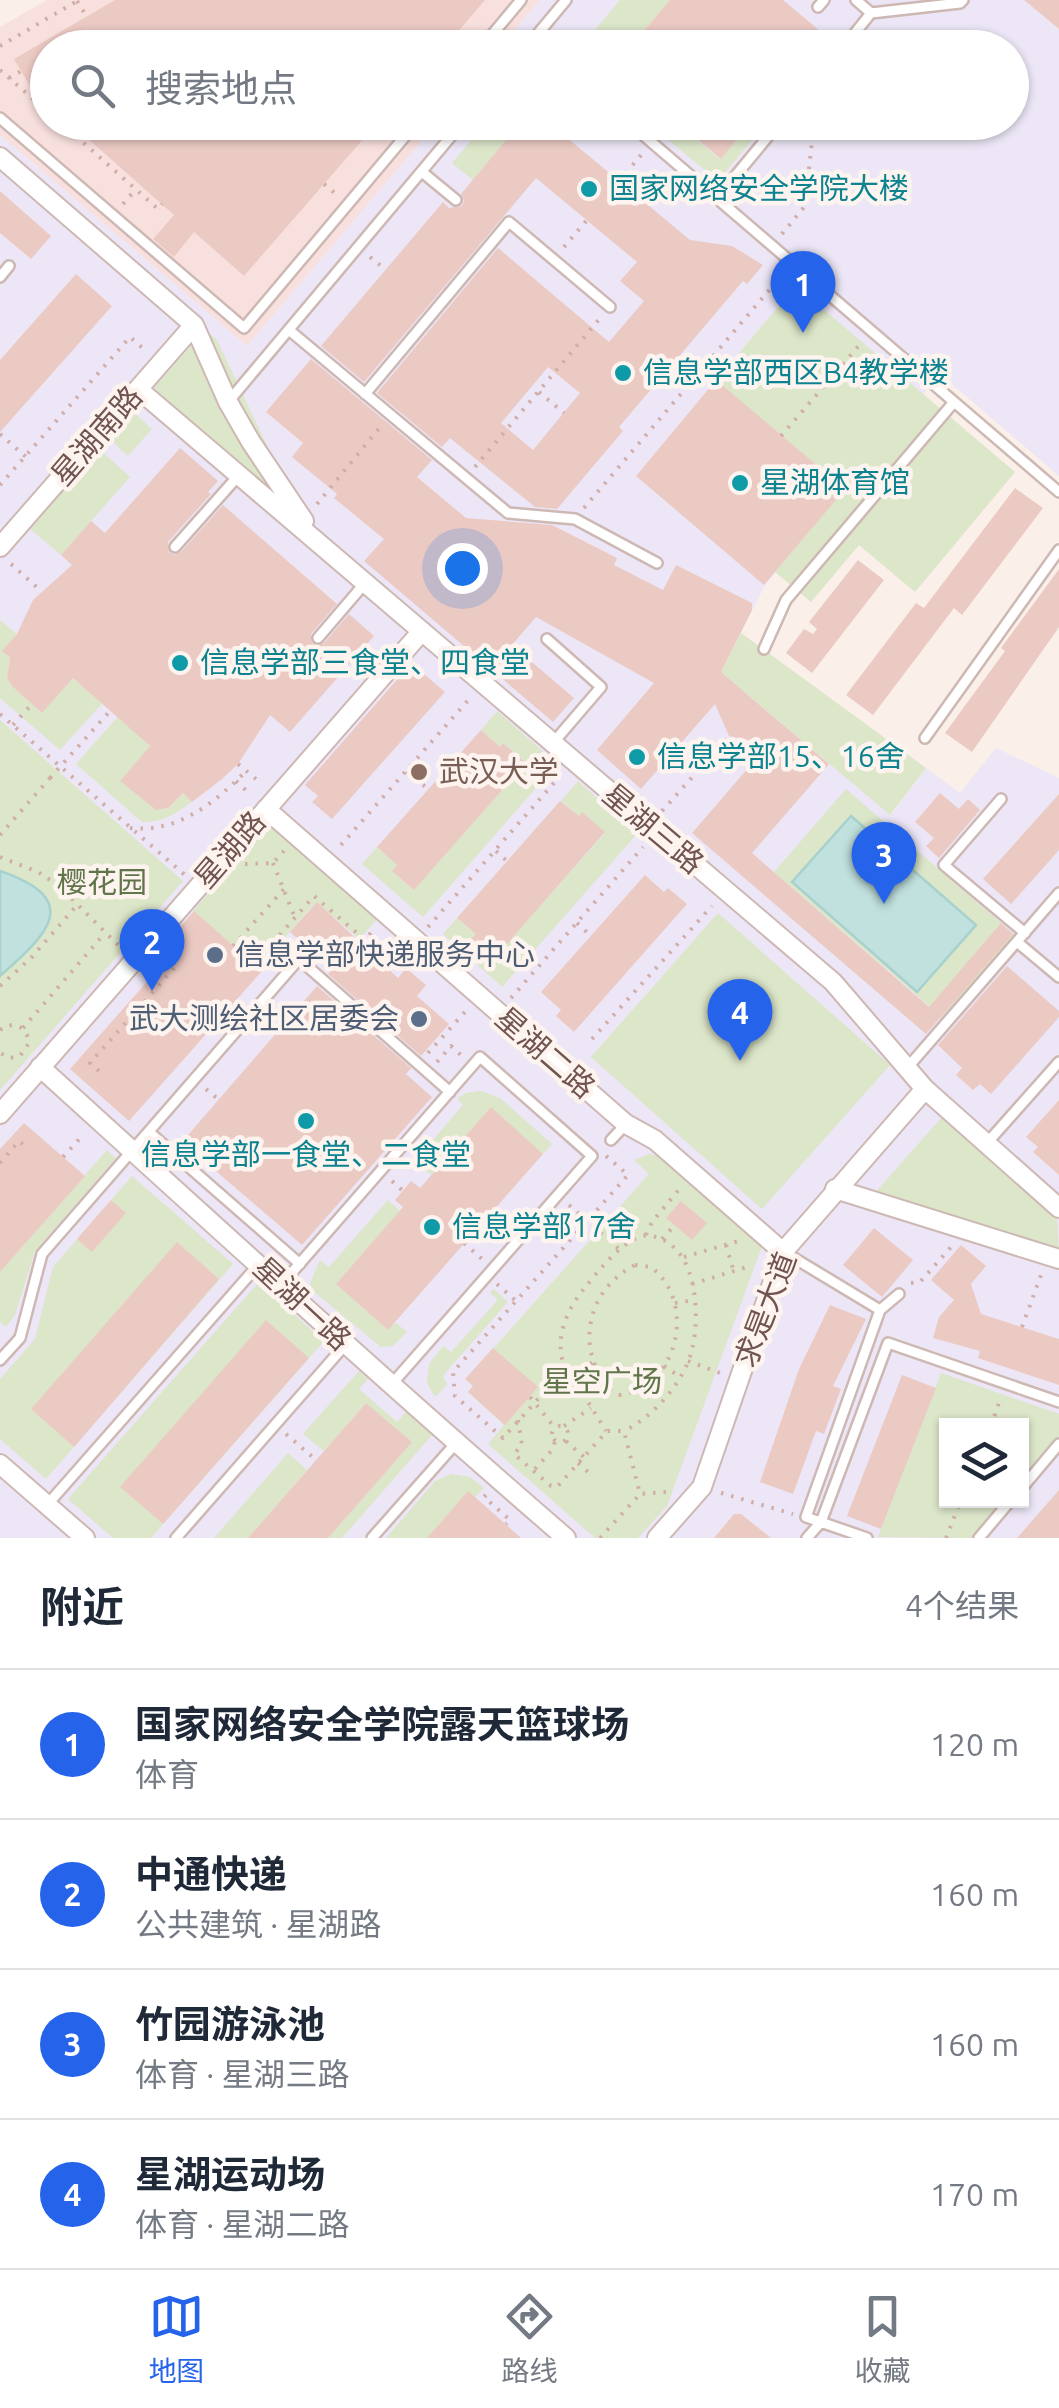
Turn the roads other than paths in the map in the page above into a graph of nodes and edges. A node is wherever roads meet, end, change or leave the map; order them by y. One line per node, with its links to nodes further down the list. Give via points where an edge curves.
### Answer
1 (521, 0): 6 (lane)
2 (566, 0): 7 (lane)
3 (856, 0): 5 (lane)
4 (963, 0): 5 (lane)
5 (872, 13): 8 (lane)
6 (496, 30)
7 (543, 30)
8 (858, 30)
9 (0, 118): 10 (lane, via 244,328)
10 (403, 140)
11 (448, 140): 15 (lane)
12 (650, 140): 16 (lane)
13 (765, 140): 16 (lane)
14 (0, 157): 21 (street)
15 (422, 172): 17 (lane); 22 (lane)
16 (718, 197): 26 (lane)
17 (456, 200)
18 (9, 266): 19 (lane)
19 (0, 277)
20 (610, 307): 24 (lane, via 509,222)
21 (194, 325): 23 (street, 星湖南路); 25 (street)
22 (289, 330): 24 (lane); 25 (lane)
23 (138, 389): 27 (street, 星湖三路); 32 (street, 星湖南路)
24 (365, 394): 33 (lane, via 508,513 575,519)
25 (228, 402): 30 (street)
26 (954, 402): 28 (lane); 38 (lane, via 786,600)
27 (239, 474): 29 (lane); 30 (street, 星湖三路)
28 (1059, 492)
29 (175, 546)
30 (326, 549): 34 (street, 星湖三路)
31 (1059, 550): 39 (lane)
32 (0, 551)
33 (657, 564)
34 (365, 583): 35 (street, 星湖三路); 36 (lane)
35 (422, 631): 40 (street, 星湖三路); 42 (street, 星湖路)
36 (318, 638)
37 (547, 640): 40 (lane, via 602,687)
38 (764, 649)
39 (925, 738)
40 (553, 744): 49 (street, 星湖三路, via 832,982)
41 (1001, 798): 44 (lane, via 944,865)
42 (266, 809): 48 (street, 星湖路); 53 (street, 星湖二路)
43 (1059, 894): 44 (lane)
44 (1025, 933): 45 (lane)
45 (1017, 942): 46 (lane); 49 (lane)
46 (1059, 977)
47 (1059, 1062): 56 (lane)
48 (40, 1068): 52 (street, 星湖路); 57 (street, 星湖一路)
49 (906, 1069): 50 (street, 星湖三路)
50 (925, 1089): 56 (street, 星湖三路); 58 (street, 求是大道)
51 (450, 1092): 54 (lane, via 299,959); 63 (lane); 69 (lane, via 480,1057 592,1156)
52 (0, 1114)
53 (626, 1124): 55 (lane); 60 (street, 星湖二路, via 654,1140)
54 (149, 1132): 57 (lane); 63 (lane)
55 (611, 1140)
56 (987, 1143): 59 (street, 星湖三路)
57 (132, 1151): 62 (street, 星湖一路); 68 (lane, via 42,1254 20,1338)
58 (835, 1189): 60 (street, 求是大道); 61 (street)
59 (1059, 1208)
60 (783, 1252): 66 (lane); 82 (street, 求是大道, via 702,1487)
61 (1053, 1258)
62 (259, 1264): 64 (street, 星湖一路); 75 (lane)
63 (300, 1264): 64 (lane)
64 (281, 1285): 67 (street, 星湖一路)
65 (899, 1294): 66 (lane)
66 (880, 1310): 77 (lane, via 806,1517)
67 (344, 1345): 69 (street, 星湖一路); 80 (lane)
68 (0, 1360)
69 (390, 1386): 71 (street, 星湖一路)
70 (1059, 1402): 77 (lane, via 888,1342)
71 (456, 1443): 79 (street, 星湖一路); 81 (lane)
72 (1059, 1444): 74 (lane)
73 (0, 1464): 75 (street)
74 (1029, 1480)
75 (47, 1504): 78 (street)
76 (1004, 1508): 85 (lane)
77 (821, 1522): 83 (lane); 84 (lane)
78 (72, 1533)
79 (555, 1535)
80 (176, 1538)
81 (372, 1538)
82 (658, 1538)
83 (807, 1538)
84 (868, 1538)
85 (979, 1538)

